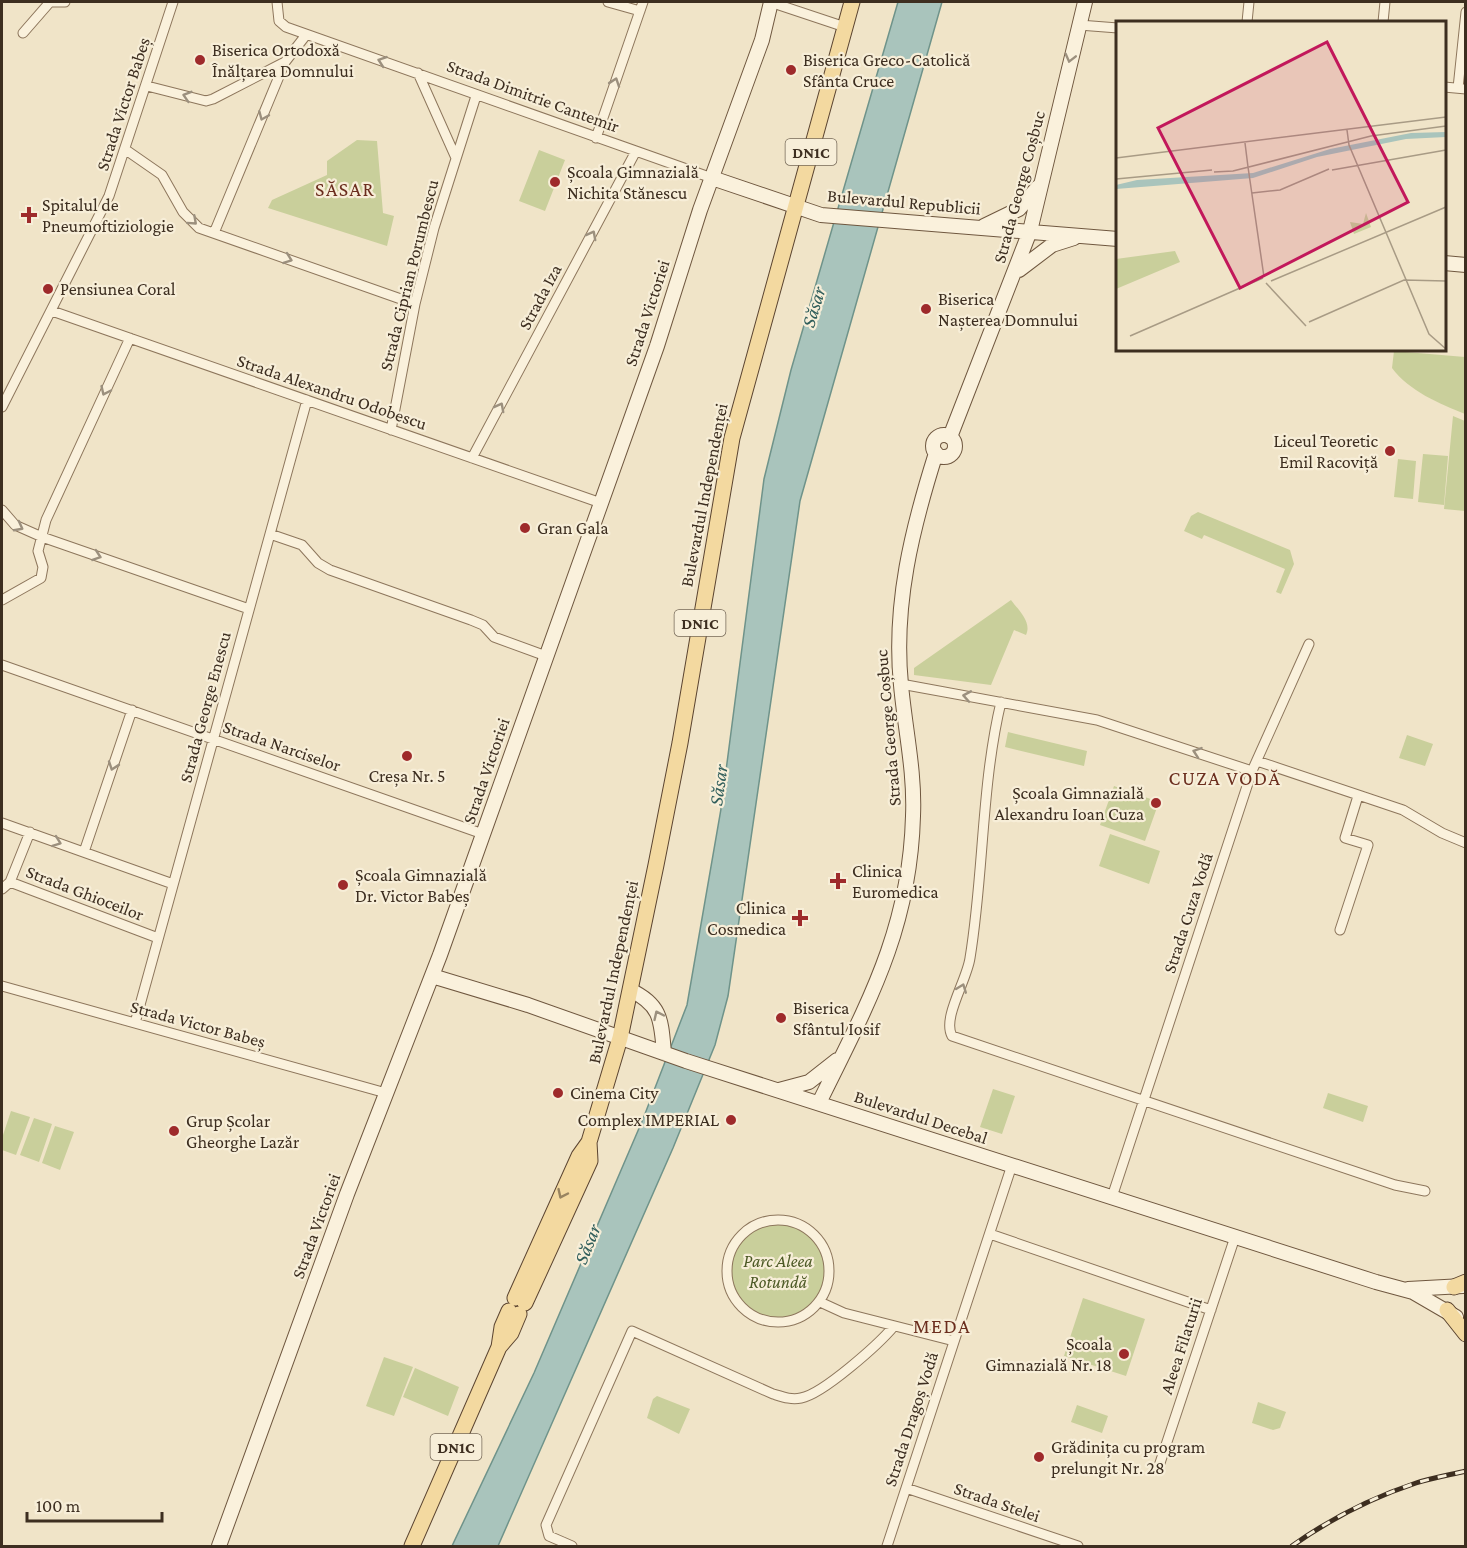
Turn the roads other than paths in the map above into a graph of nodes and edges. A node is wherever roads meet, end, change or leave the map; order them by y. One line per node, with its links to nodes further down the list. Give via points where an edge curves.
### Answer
1 (49, 2): 2 (street); 18 (street)
2 (63, 2)
3 (173, 2): 22 (street, Strada Victor Babeș)
4 (277, 2): 19 (street, Strada Dimitrie Cantemir, via 279,21)
5 (608, 2): 11 (street)
6 (771, 2): 16 (street); 30 (street, Strada Victoriei, via 762,40)
7 (852, 2): 16 (main road, Bulevardul Independenței / DN1C)
8 (1085, 2): 15 (street, Strada George Coșbuc)
9 (1249, 2): 13 (street)
10 (1385, 2): 14 (street)
11 (641, 6): 26 (street, one-way to 11)
12 (1466, 12): 24 (street)
13 (1247, 21)
14 (1383, 21)
15 (1079, 25): 17 (street); 31 (street, Strada George Coșbuc, one-way to 31)
16 (845, 27): 32 (main road, Bulevardul Independenței / DN1C)
17 (1116, 28)
18 (23, 33)
19 (306, 35): 20 (street); 21 (street, Strada Dimitrie Cantemir, one-way to 19)
20 (285, 62): 22 (street, one-way to 22, via 206,101); 35 (street, one-way to 35)
21 (418, 73): 25 (street, Strada Dimitrie Cantemir); 29 (street)
22 (147, 86): 27 (street, Strada Victor Babeș)
23 (1446, 87): 24 (street)
24 (1462, 88)
25 (476, 96): 26 (street, Strada Dimitrie Cantemir); 29 (street, Strada Ciprian Porumbescu)
26 (596, 138): 28 (street, Strada Dimitrie Cantemir)
27 (126, 150): 35 (street, one-way to 35, via 162,175 189,219); 42 (street, Strada Victor Babeș, via 95,228)
28 (636, 152): 30 (street, Strada Dimitrie Cantemir); 47 (street, Strada Iza, one-way to 28)
29 (456, 158): 41 (street, Strada Ciprian Porumbescu)
30 (712, 178): 32 (street, Strada Dimitrie Cantemir); 48 (street, Strada Victoriei)
31 (1040, 186): 33 (street, via 1019,209); 34 (street, Strada George Coșbuc)
32 (797, 205): 33 (street, Bulevardul Republicii, via 834,217); 75 (main road, Bulevardul Independenței / DN1C, via 732,438 680,742)
33 (982, 227): 34 (street, Bulevardul Republicii)
34 (1030, 231): 36 (street, Bulevardul Republicii); 40 (street, Strada George Coșbuc)
35 (214, 233): 41 (street, one-way to 41)
36 (1080, 237): 37 (street, Bulevardul Republicii); 40 (street, via 1052,245)
37 (1116, 239)
38 (1446, 263): 39 (street)
39 (1466, 265)
40 (1016, 274): 57 (street, Strada George Coșbuc, via 946,436 954,449 950,455 940,455 912,539 899,626)
41 (415, 304): 46 (street, Strada Ciprian Porumbescu)
42 (52, 311): 43 (street, Strada Alexandru Odobescu); 45 (street, Strada Victor Babeș)
43 (130, 338): 44 (street, Strada Alexandru Odobescu); 51 (street, one-way to 51, via 46,520)
44 (307, 400): 46 (street, Strada Alexandru Odobescu); 50 (street, Strada George Enescu)
45 (2, 407)
46 (391, 430): 47 (street, Strada Alexandru Odobescu)
47 (472, 458): 48 (street, Strada Alexandru Odobescu)
48 (600, 503): 55 (street, Strada Victoriei)
49 (2, 510): 51 (street, one-way to 51, via 15,525)
50 (270, 534): 53 (street, Strada George Enescu); 55 (street, via 302,545 330,570 471,620 495,637)
51 (42, 537): 52 (street, via 38,551 43,567 41,578); 53 (street, one-way to 53)
52 (2, 600)
53 (249, 609): 60 (street, Strada George Enescu)
54 (1309, 644): 61 (street, Strada Cuza Vodă)
55 (546, 656): 65 (street, Strada Victoriei)
56 (2, 665): 59 (street, Strada Narciselor)
57 (901, 684): 58 (street, one-way to 57); 79 (street, Strada George Coșbuc, via 913,789 908,871 885,963)
58 (1001, 702): 61 (street, one-way to 58, via 1119,726); 82 (street, one-way to 58, via 952,1036 949,1023 966,976 974,935 991,745)
59 (132, 711): 60 (street, Strada Narciselor); 67 (street, one-way to 67)
60 (213, 739): 65 (street, Strada Narciselor); 69 (street, Strada George Enescu)
61 (1255, 766): 62 (street); 82 (street, Strada Cuza Vodă)
62 (1358, 796): 66 (street, via 1403,810); 71 (street, via 1345,838 1368,845)
63 (2, 823): 64 (street)
64 (30, 832): 67 (street, one-way to 67); 68 (street)
65 (483, 834): 73 (street, Strada Victoriei)
66 (1466, 843)
67 (84, 852): 69 (street)
68 (10, 882): 70 (street, Strada Ghioceilor); 72 (street, Strada Ghioceilor)
69 (173, 884): 72 (street, Strada George Enescu)
70 (2, 889)
71 (1340, 930)
72 (158, 938): 76 (street, Strada George Enescu)
73 (432, 976): 77 (street, Bulevardul Decebal); 81 (street, Strada Victoriei)
74 (2, 986): 76 (street, Strada Victor Babeș)
75 (630, 990): 77 (main road, Bulevardul Independenței / DN1C); 78 (street, one-way to 75, via 659,1015 644,996)
76 (135, 1023): 81 (street, Strada Victor Babeș)
77 (620, 1038): 78 (street, Bulevardul Decebal); 101 (main road, Bulevardul Independenței / DN1C, via 590,1142 590,1161 517,1306 502,1327 499,1347)
78 (664, 1053): 80 (street, Bulevardul Decebal)
79 (843, 1055): 80 (street, via 809,1082); 83 (street, Strada George Coșbuc)
80 (779, 1090): 83 (street, Bulevardul Decebal)
81 (386, 1093): 100 (street, Strada Victoriei)
82 (1144, 1102): 85 (street, via 1395,1185); 86 (street, Strada Cuza Vodă)
83 (819, 1103): 84 (street, Bulevardul Decebal)
84 (1012, 1165): 86 (street, Bulevardul Decebal); 87 (street, Strada Dragoș Vodă)
85 (1425, 1191)
86 (1112, 1197): 88 (street, Bulevardul Decebal)
87 (990, 1234): 92 (street); 97 (street, Strada Dragoș Vodă)
88 (1235, 1237): 90 (street, Bulevardul Decebal); 92 (street, Aleea Filaturii)
89 (1462, 1285): 90 (street, Bulevardul Decebal)
90 (1400, 1289): 93 (street, Bulevardul Decebal)
91 (820, 1302): 91 (street, via 828,1286 830,1269 822,1245 811,1232 788,1221 771,1221 748,1230 736,1242 727,1274 731,1291 745,1311 760,1320 785,1323 809,1313); 95 (street, via 844,1313)
92 (1211, 1310): 98 (street, Aleea Filaturii)
93 (1447, 1310): 94 (street, Bulevardul Decebal); 96 (main road)
94 (1466, 1323)
95 (894, 1326): 97 (street); 102 (street, via 825,1387 792,1399 632,1331 546,1525 549,1536)
96 (1466, 1334)
97 (954, 1341): 99 (street, Strada Dragoș Vodă)
98 (1159, 1466)
99 (906, 1488): 103 (street, Strada Dragoș Vodă); 104 (street, Strada Stelei)
100 (219, 1546)
101 (412, 1546)
102 (572, 1546)
103 (887, 1546)
104 (1078, 1546)

